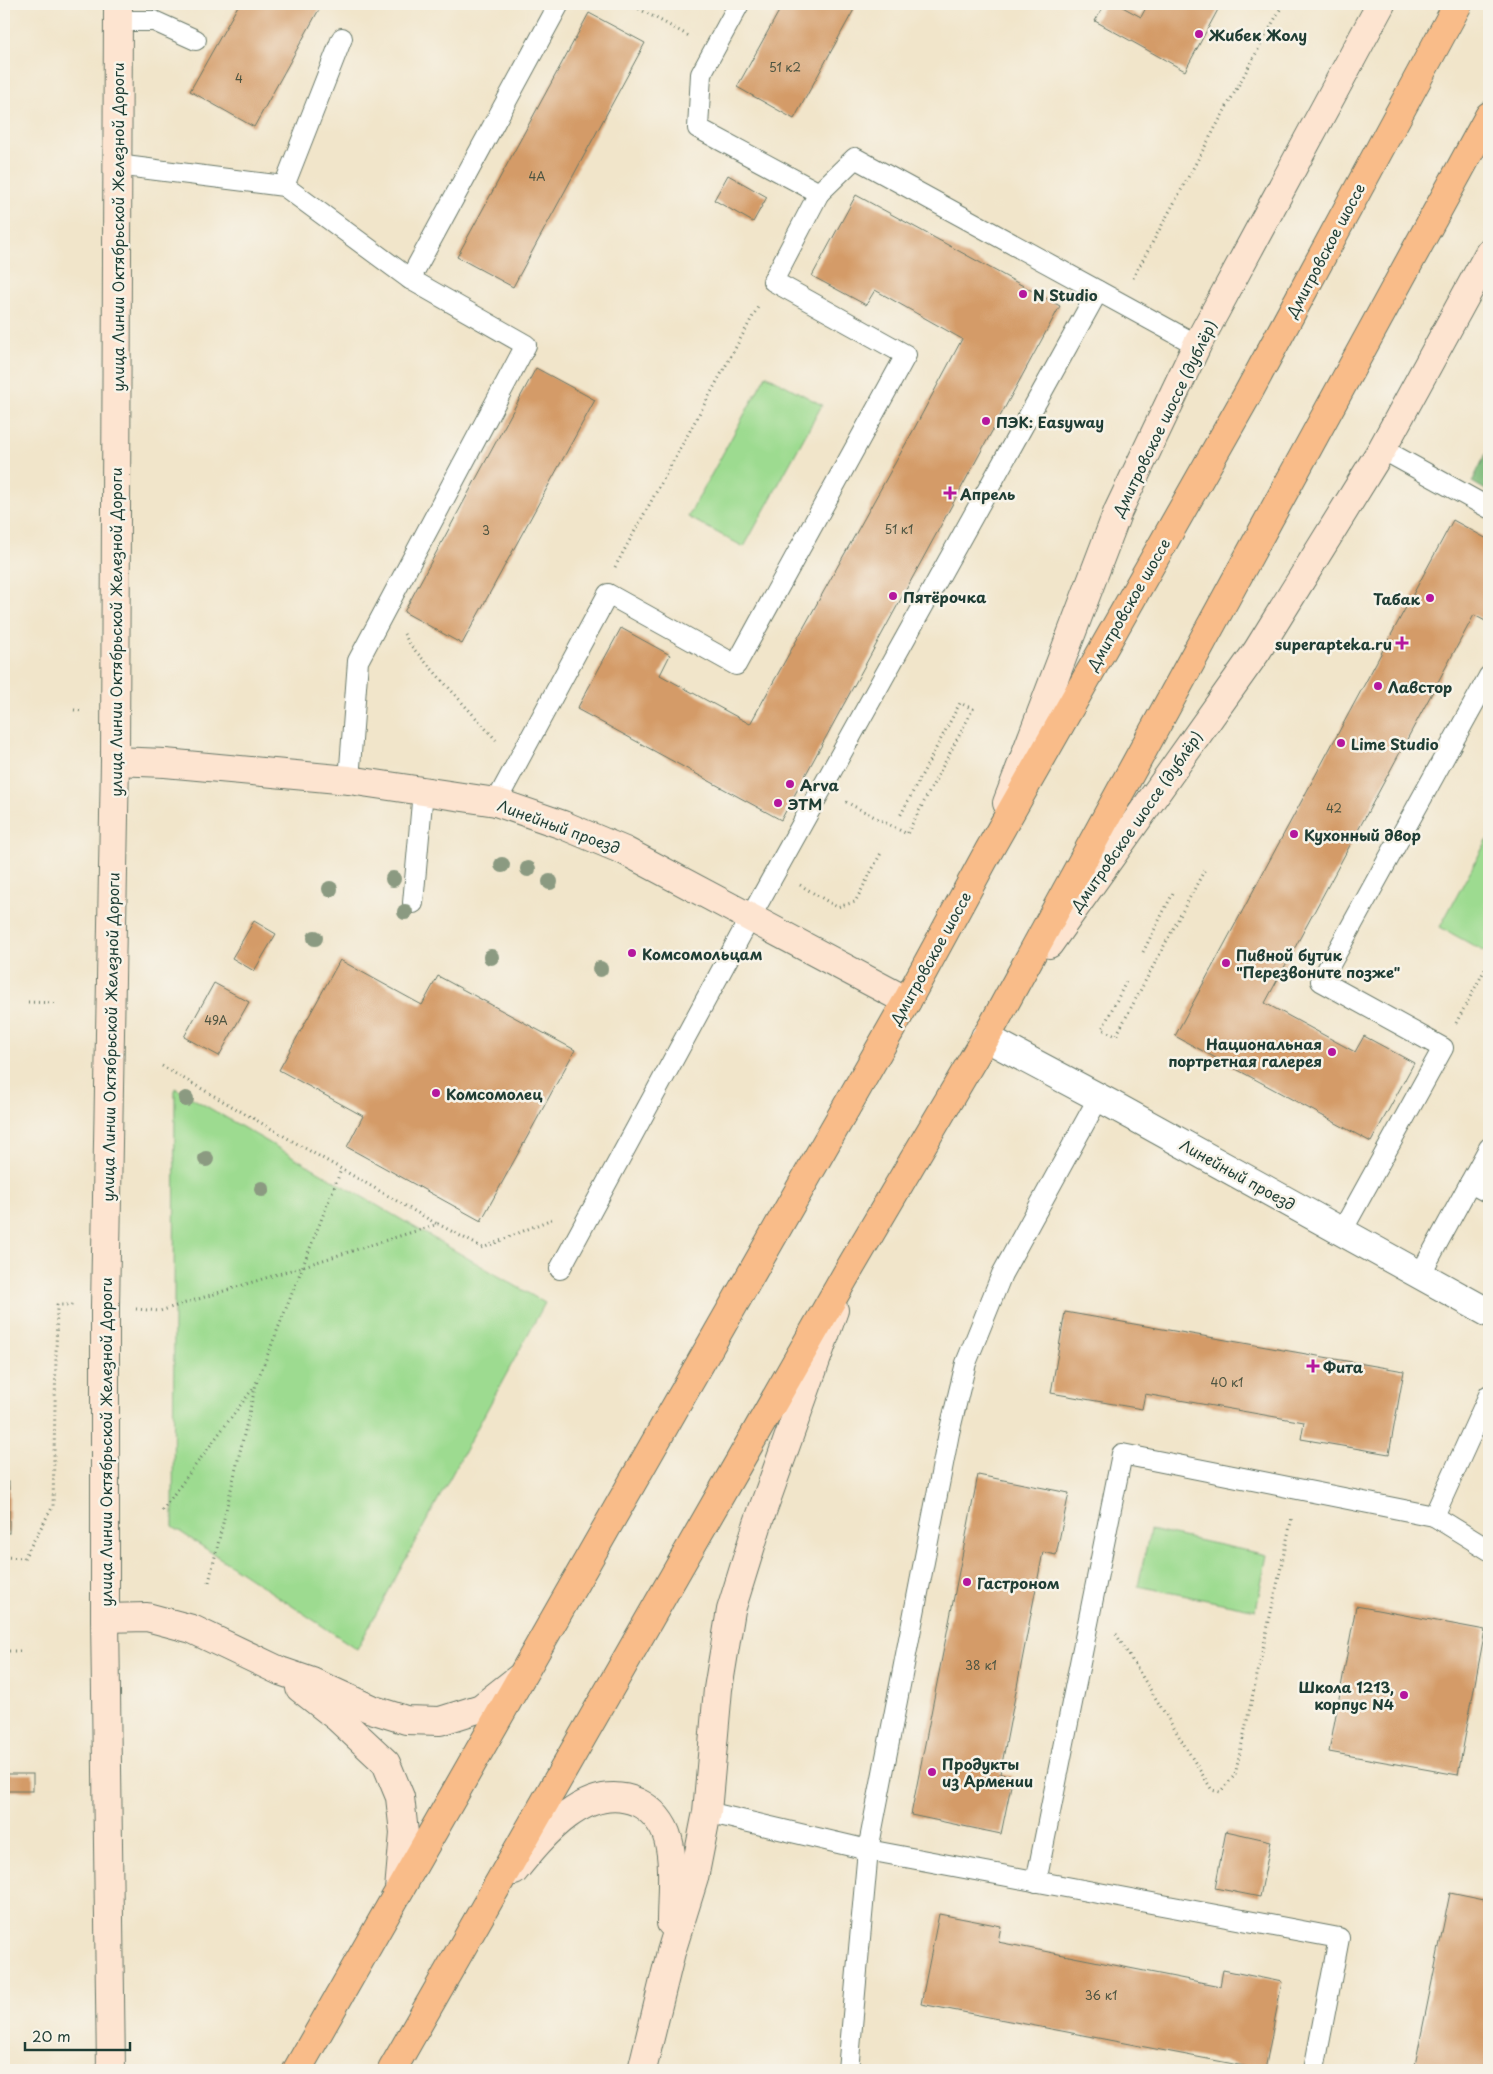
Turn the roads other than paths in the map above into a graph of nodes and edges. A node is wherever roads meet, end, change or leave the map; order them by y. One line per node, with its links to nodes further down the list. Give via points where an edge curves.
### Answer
1 (559, 4): 13 (lane)
2 (739, 4): 11 (lane, via 701,74 698,128)
3 (1381, 4): 15 (street, Дмитровское шоссе (дублёр))
4 (1458, 4): 23 (main road, Дмитровское шоссе, via 1246,396)
5 (118, 12): 7 (lane, via 154,21); 9 (street, улица Линии Октябрьской Железной Дороги)
6 (342, 38): 10 (lane)
7 (196, 40)
8 (1489, 116): 27 (main road)
9 (117, 165): 10 (lane); 19 (street, улица Линии Октябрьской Железной Дороги)
10 (284, 186): 13 (lane)
11 (819, 193): 14 (lane, via 855,158); 22 (lane, via 773,281 906,354 736,665 608,594)
12 (1489, 253): 16 (street, Дмитровское шоссе (дублёр))
13 (410, 279): 20 (lane, via 526,345 358,661)
14 (1098, 291): 15 (lane); 25 (lane)
15 (1197, 345): 23 (street, Дмитровское шоссе (дублёр), via 1118,511)
16 (1382, 449): 17 (lane); 27 (street, Дмитровское шоссе (дублёр), via 1257,651 1100,869)
17 (1489, 508)
18 (1489, 676): 32 (lane, via 1322,981 1443,1048)
19 (115, 761): 20 (street, Линейный проезд); 40 (street, улица Линии Октябрьской Железной Дороги, via 105,1306)
20 (349, 780): 21 (street, Линейный проезд)
21 (423, 791): 22 (street, Линейный проезд); 24 (lane)
22 (496, 802): 25 (street, Линейный проезд, via 625,851)
23 (988, 852): 26 (main road, Дмитровское шоссе)
24 (413, 903)
25 (751, 916): 26 (street, Линейный проезд); 33 (lane)
26 (907, 1001): 42 (main road, Дмитровское шоссе)
27 (989, 1031): 28 (street, Линейный проезд); 34 (main road)
28 (1099, 1097): 32 (street, Линейный проезд); 44 (lane, via 1002,1274 966,1363 949,1433)
29 (1489, 1148): 30 (lane)
30 (1470, 1183): 31 (lane); 35 (lane)
31 (1489, 1194)
32 (1342, 1232): 35 (street, Линейный проезд)
33 (560, 1269)
34 (848, 1273): 43 (street, via 758,1523 731,1610 718,1689); 47 (main road)
35 (1420, 1274): 36 (street, Линейный проезд)
36 (1489, 1313)
37 (1489, 1395): 38 (lane)
38 (1434, 1516): 39 (lane); 45 (lane, via 1122,1454)
39 (1489, 1550)
40 (105, 1618): 41 (street, via 147,1617 192,1629); 50 (street, улица Линии Октябрьской Железной Дороги)
41 (280, 1671): 42 (street, via 370,1709 406,1720 440,1721 481,1708); 46 (street, via 338,1718 386,1763 400,1797 404,1833)
42 (519, 1678): 46 (main road, Дмитровское шоссе)
43 (707, 1812): 44 (lane); 48 (street, via 694,1878)
44 (868, 1850): 45 (lane); 53 (lane)
45 (1036, 1882): 54 (lane, via 1339,1938)
46 (399, 1890): 49 (main road, Дмитровское шоссе)
47 (482, 1912): 48 (street, via 534,1846 560,1820 583,1805 608,1796 626,1797 645,1806 660,1821 668,1839); 51 (main road)
48 (671, 1952): 52 (street)
49 (301, 2062)
50 (111, 2070)
51 (392, 2070)
52 (642, 2070)
53 (848, 2070)
54 (1314, 2070)

